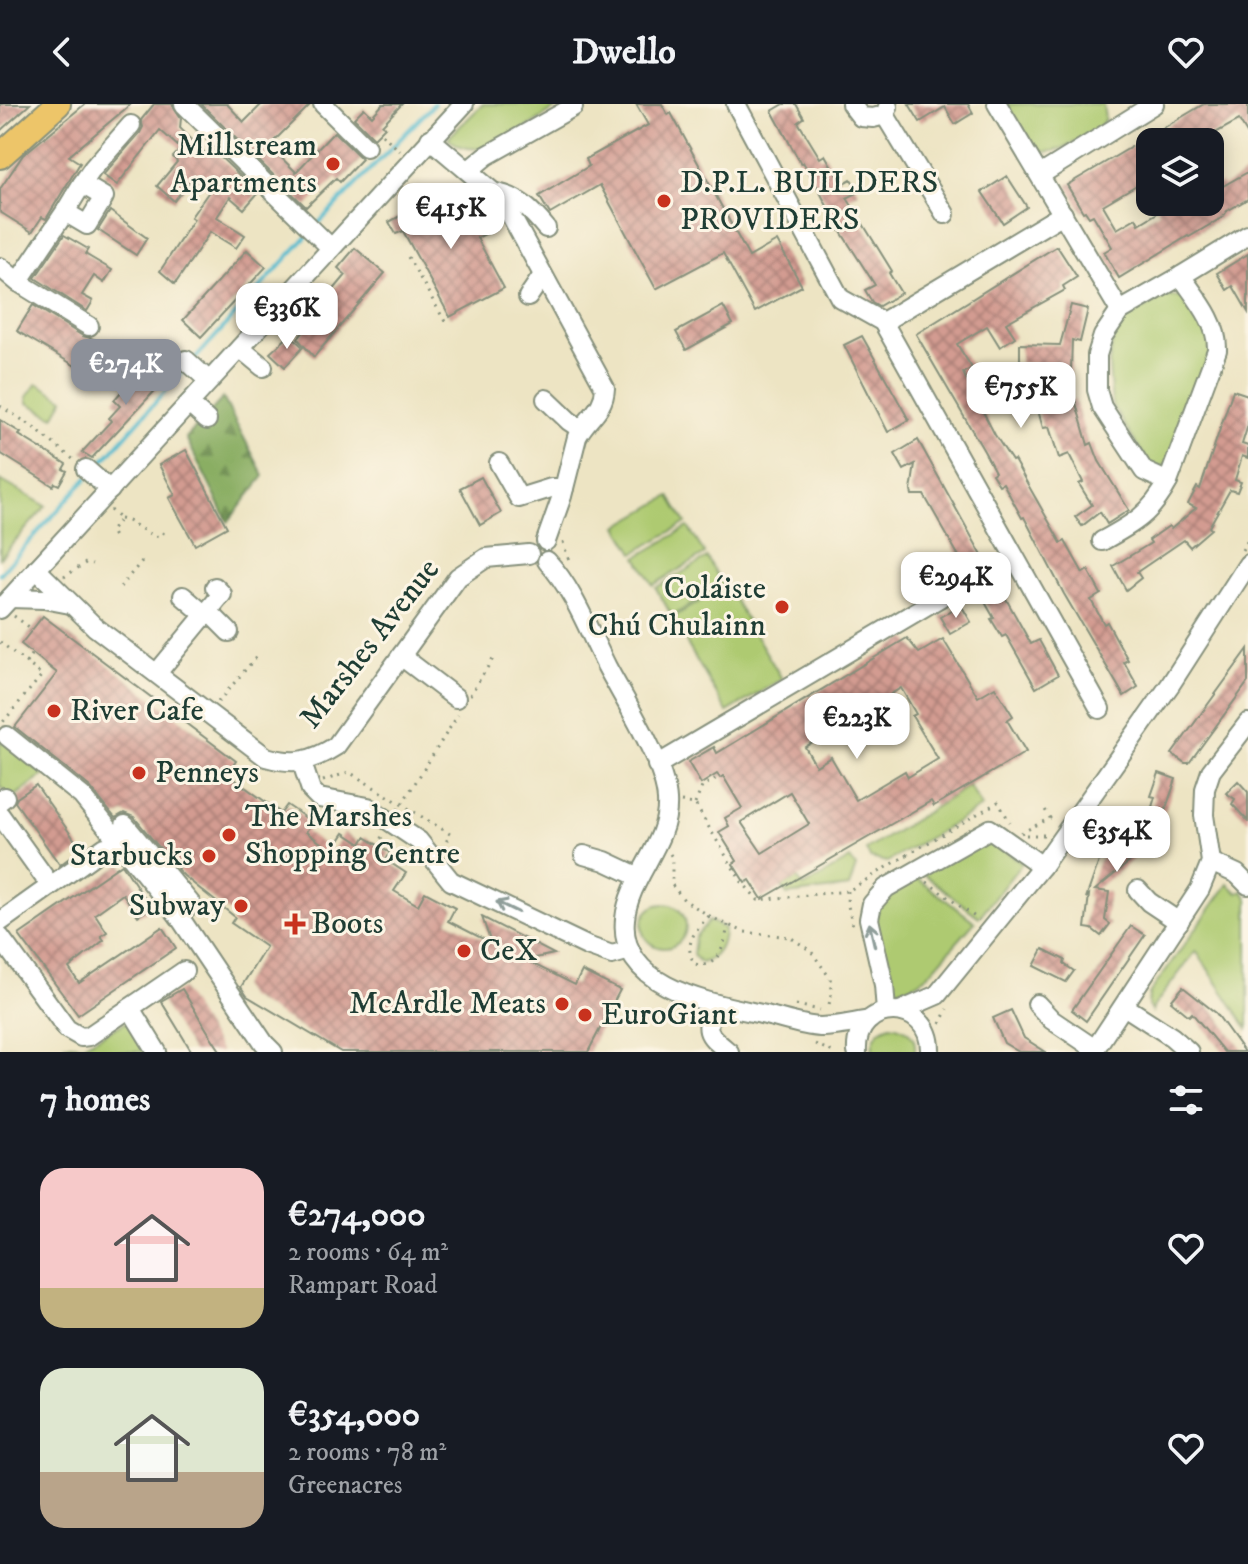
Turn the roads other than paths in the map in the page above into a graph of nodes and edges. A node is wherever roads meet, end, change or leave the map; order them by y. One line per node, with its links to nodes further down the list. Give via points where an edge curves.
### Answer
1 (58, 104): 16 (main road)
2 (184, 104): 26 (street)
3 (323, 104): 15 (street)
4 (464, 104): 14 (street)
5 (571, 104): 17 (street)
6 (736, 104): 33 (street, via 840,298)
7 (851, 104): 11 (street, via 861,117 873,118)
8 (997, 104): 18 (street)
9 (1116, 104): 12 (street)
10 (1154, 104): 12 (street)
11 (887, 109): 22 (street)
12 (1126, 121): 18 (street)
13 (131, 125): 19 (street)
14 (430, 139): 17 (street); 26 (street)
15 (366, 147)
16 (1, 154)
17 (469, 170): 20 (street)
18 (1040, 175): 23 (street)
19 (82, 184): 21 (street); 21 (street, via 104,197 87,225)
20 (494, 193): 24 (street, via 517,201); 28 (street)
21 (65, 212): 30 (street)
22 (945, 214)
23 (1063, 214): 32 (street); 33 (street)
24 (546, 228)
25 (1248, 235): 29 (street)
26 (318, 236): 35 (street)
27 (0, 267): 30 (street)
28 (543, 275): 31 (street); 40 (street, via 605,388 602,405)
29 (1181, 276): 32 (street); 42 (street, via 1211,322 1217,350)
30 (18, 282): 34 (street)
31 (528, 297)
32 (1120, 311): 42 (street, via 1097,355 1097,390 1102,407 1144,471)
33 (883, 322): 60 (street)
34 (89, 326)
35 (240, 348): 36 (street); 38 (street, via 197,370)
36 (263, 367)
37 (546, 399): 40 (street)
38 (189, 404): 39 (street); 49 (street, via 100,486)
39 (207, 420)
40 (581, 429): 43 (street)
41 (499, 463): 43 (street, via 519,498)
42 (1168, 482): 45 (street, via 1141,519)
43 (564, 488): 44 (street)
44 (555, 539): 46 (street, via 535,541); 47 (street)
45 (1102, 541)
46 (529, 554): 47 (street, via 535,562); 57 (street, Marshes Avenue, via 486,558 472,565)
47 (547, 561): 64 (street, via 570,595)
48 (1248, 564): 70 (street)
49 (36, 569): 53 (street, Marshes Avenue); 54 (street)
50 (215, 587): 55 (street, via 222,594)
51 (183, 596): 55 (street)
52 (941, 597): 64 (street)
53 (70, 604): 54 (street, via 44,599); 58 (street, Marshes Avenue)
54 (8, 608)
55 (205, 615): 56 (street); 58 (street, via 177,637)
56 (227, 635)
57 (399, 660): 59 (street); 63 (street, Marshes Avenue, via 336,746)
58 (157, 673): 63 (street, Marshes Avenue, via 266,757)
59 (457, 702)
60 (1100, 709)
61 (1248, 723): 69 (street, via 1211,771 1205,789)
62 (4, 728): 75 (street, via 82,796)
63 (302, 763): 79 (street, one-way to 63, via 612,955 587,946 451,881 419,841 368,807 319,798)
64 (657, 765): 71 (street, via 668,798 667,814)
65 (0, 815): 72 (street)
66 (125, 825): 75 (street, via 191,904)
67 (105, 847): 72 (street)
68 (589, 858): 71 (street, via 605,861)
69 (1211, 862): 73 (street); 77 (street)
70 (1042, 866): 81 (street); 86 (street, one-way to 70, via 869,919 872,904 886,888 990,829)
71 (636, 881): 79 (street, via 624,929)
72 (50, 885): 76 (street)
73 (1248, 885)
74 (1138, 890): 77 (street)
75 (178, 915): 93 (street)
76 (0, 922)
77 (1179, 922): 84 (street)
78 (0, 937): 85 (street, via 73,1035 89,1036)
79 (630, 950): 82 (street, via 654,979)
80 (184, 971): 85 (street)
81 (937, 995): 86 (street); 89 (street)
82 (715, 1004): 88 (street); 91 (street, via 709,1035)
83 (1037, 1004): 90 (street)
84 (1124, 1006): 90 (street); 96 (street)
85 (130, 1008): 92 (street)
86 (893, 1011): 87 (street); 89 (street, via 917,1020)
87 (869, 1020): 88 (street); 94 (street)
88 (820, 1027): 94 (street)
89 (926, 1031): 95 (street)
90 (1094, 1050)
91 (732, 1051)
92 (157, 1052)
93 (273, 1052)
94 (856, 1052)
95 (930, 1052)
96 (1189, 1052)

